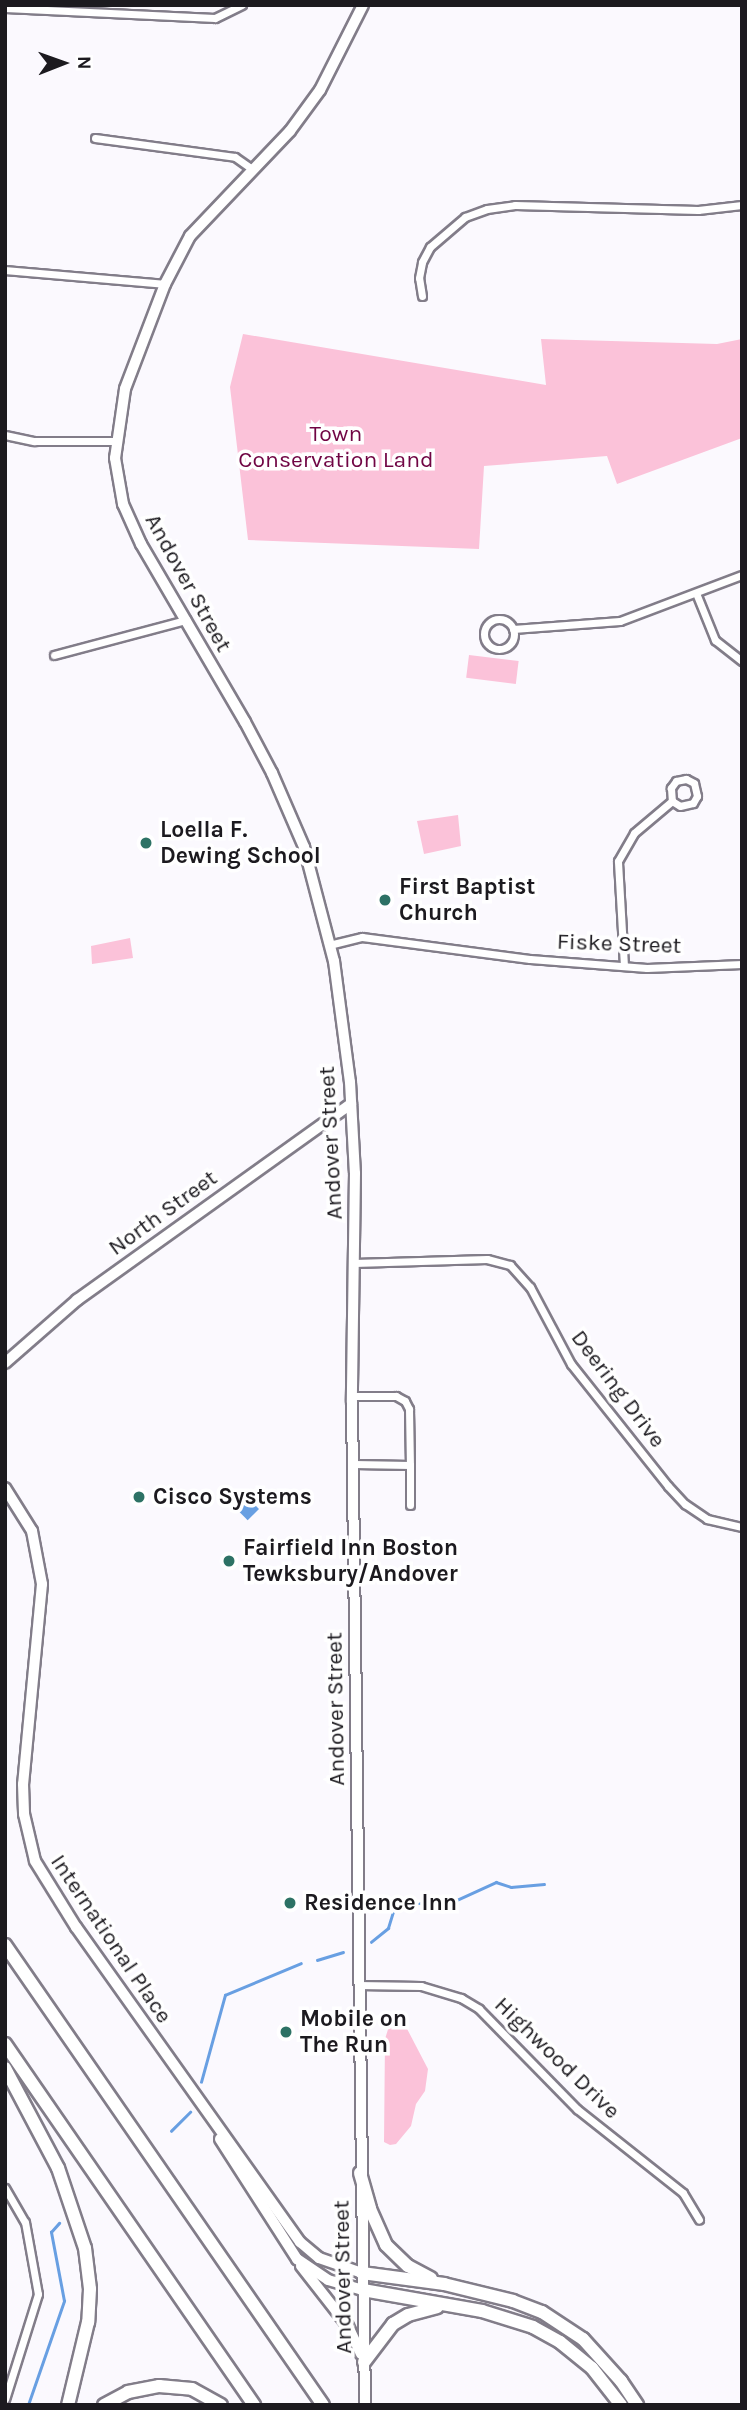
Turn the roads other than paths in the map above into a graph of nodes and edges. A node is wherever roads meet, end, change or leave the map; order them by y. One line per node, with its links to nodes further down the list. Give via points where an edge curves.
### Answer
1 (242, 5): 3 (street, via 215,18)
2 (363, 5): 5 (main road, Andover Street, via 320,90 290,131)
3 (5, 8)
4 (95, 138): 5 (street, via 235,157)
5 (252, 169): 8 (main road, Andover Street, via 190,236)
6 (742, 205): 9 (street, via 698,210 515,205 487,209 465,217 430,247 419,278)
7 (5, 270): 8 (street)
8 (165, 284): 11 (main road, Andover Street, via 125,389)
9 (422, 296)
10 (5, 435): 11 (street)
11 (116, 441): 14 (main road, Andover Street, via 123,504)
12 (742, 575): 13 (street)
13 (696, 593): 15 (street, via 609,623); 17 (street, via 715,640)
14 (186, 620): 16 (street); 19 (main road, Andover Street, via 283,798 304,847)
15 (513, 629): 15 (street, via 503,619 493,620 486,627 486,641 498,649 508,646)
16 (54, 655)
17 (742, 661)
18 (673, 801): 21 (street, via 634,833 618,861)
19 (330, 945): 21 (street, Fiske Street, via 362,937 530,960); 22 (main road, Andover Street)
20 (742, 964): 21 (street, Fiske Street)
21 (624, 966)
22 (351, 1104): 23 (main road, Andover Street); 24 (main road, North Street, via 77,1300)
23 (354, 1263): 25 (main road, Andover Street); 30 (street, Deering Drive, via 487,1259 510,1265 530,1287 571,1364 668,1486 707,1519)
24 (5, 1363)
25 (352, 1396): 26 (main road, Andover Street); 27 (street, via 396,1396 405,1401)
26 (354, 1464): 27 (street); 32 (main road, Andover Street)
27 (410, 1465): 29 (street)
28 (5, 1488): 35 (main road, International Place, via 32,1531 42,1584 23,1784 24,1814 36,1861 76,1927)
29 (410, 1505)
30 (742, 1527)
31 (5, 1945): 50 (highway)
32 (358, 1985): 36 (main road, Andover Street); 38 (street, Highwood Drive, via 421,1986 461,1998 479,2009 577,2109 683,2193)
33 (5, 2044): 49 (highway)
34 (5, 2068): 46 (highway, via 58,2168 85,2248 89,2322)
35 (206, 2112): 39 (main road, International Place, via 229,2156); 40 (main road, International Place, via 300,2242 320,2258)
36 (360, 2173): 40 (main road, Andover Street); 41 (highway, via 376,2227 389,2250 408,2266)
37 (5, 2188): 45 (street, via 25,2222 38,2294)
38 (699, 2220)
39 (297, 2259): 42 (main road, International Place, via 328,2280); 44 (main road, via 351,2329)
40 (362, 2273): 41 (highway); 42 (main road, Andover Street)
41 (444, 2284): 53 (highway, via 513,2301 568,2327 605,2362)
42 (363, 2290): 43 (highway); 44 (main road, Andover Street)
43 (448, 2306): 44 (highway, via 398,2321); 52 (highway, via 496,2314 547,2333 592,2368)
44 (364, 2362): 51 (main road, Andover Street)
45 (5, 2399)
46 (68, 2405)
47 (103, 2405): 48 (highway, via 128,2392 159,2386 192,2389)
48 (220, 2405)
49 (254, 2405)
50 (323, 2405)
51 (365, 2405)
52 (621, 2405)
53 (637, 2405)

